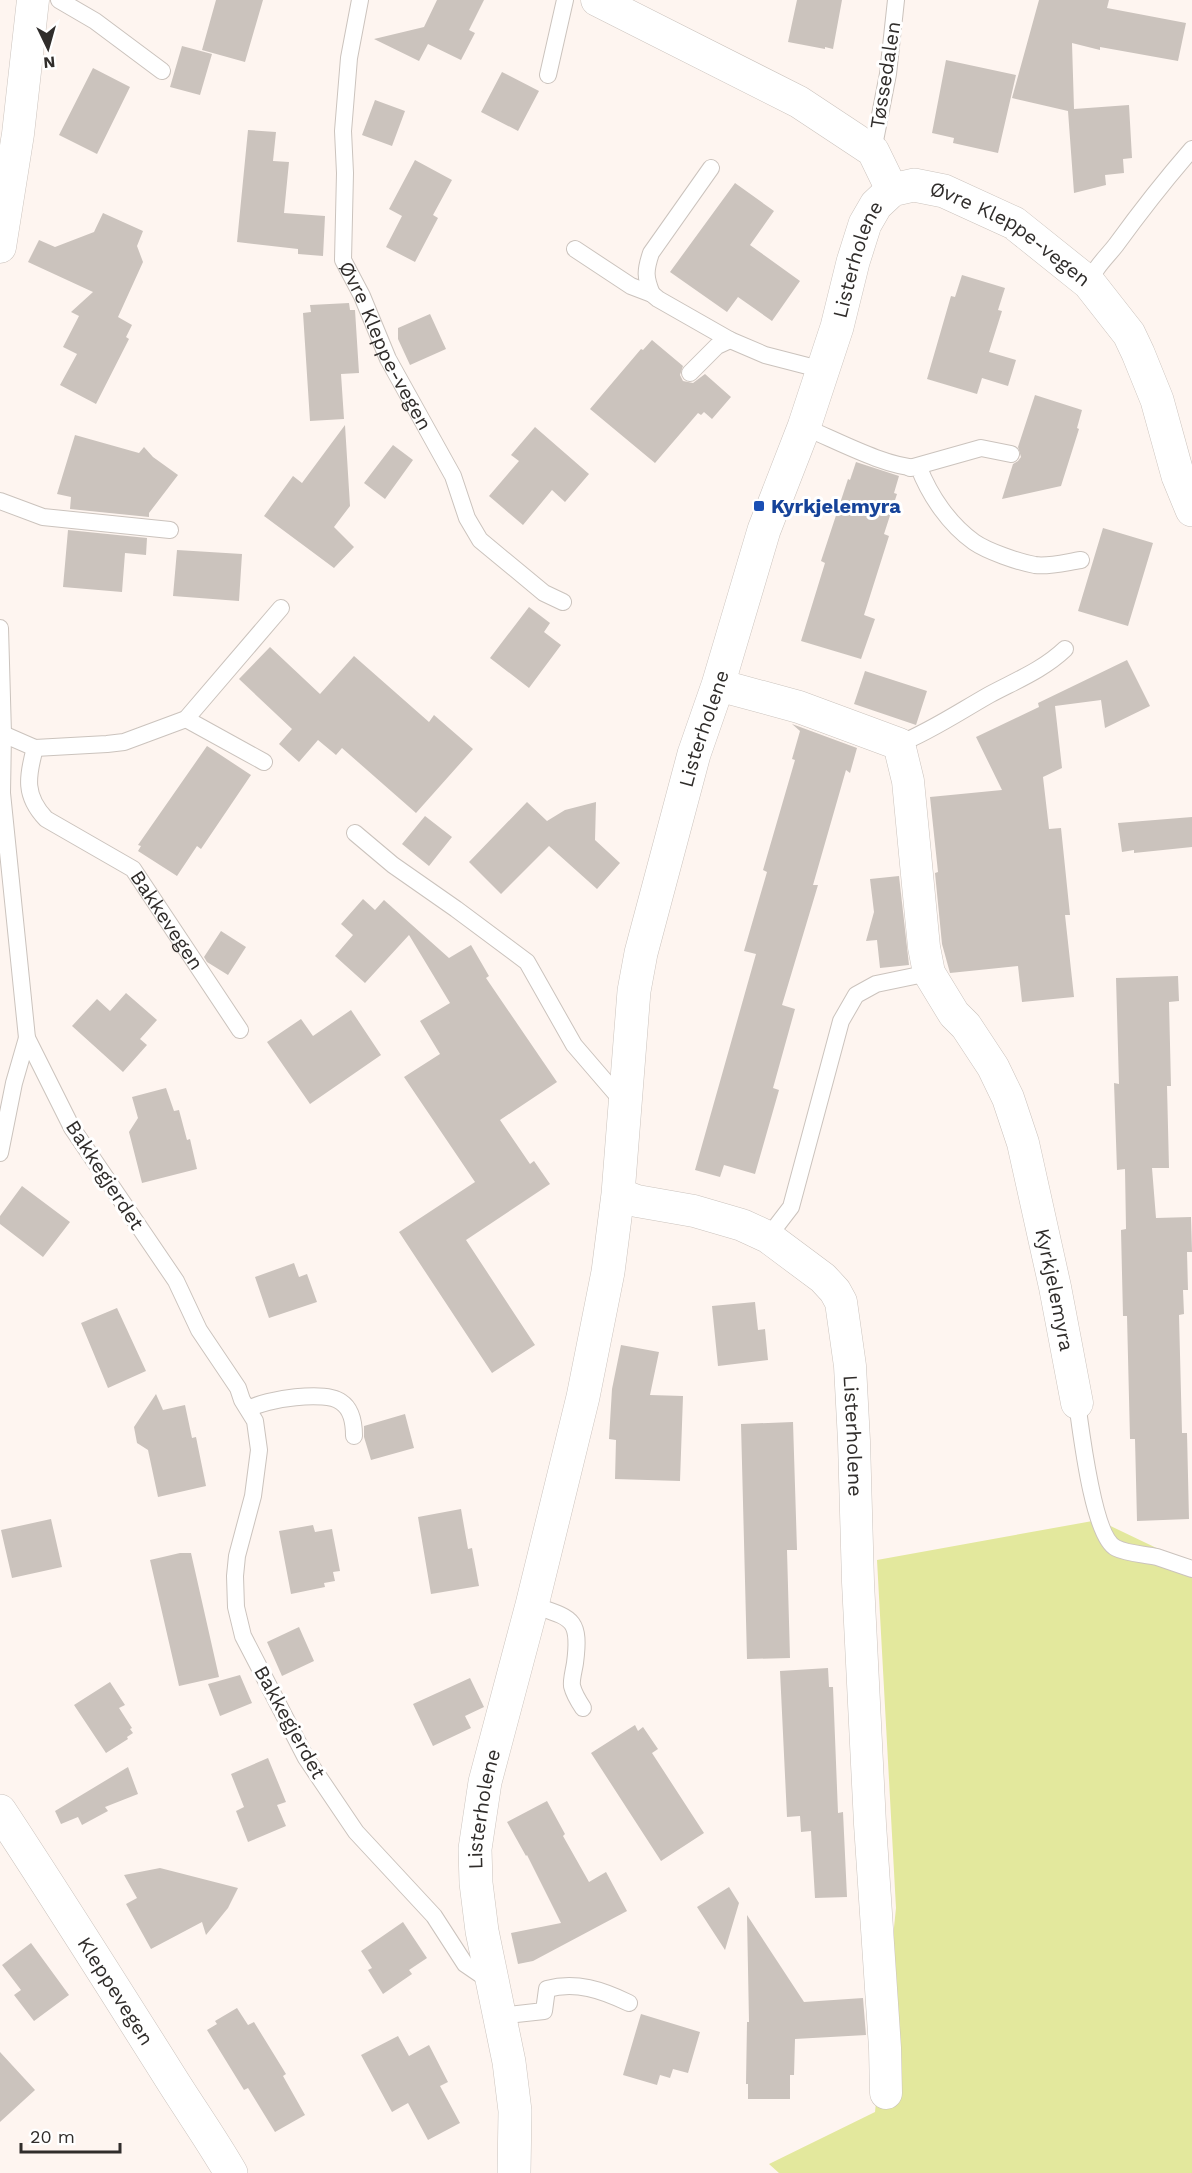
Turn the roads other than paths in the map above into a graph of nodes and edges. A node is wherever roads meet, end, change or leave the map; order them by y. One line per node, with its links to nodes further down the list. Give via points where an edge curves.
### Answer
1 (33, 0): 13 (street)
2 (58, 0): 7 (lane, via 95,21)
3 (360, 0): 27 (lane, Øvre Kleppe-vegen, via 349,58 343,131 343,260 388,359 453,476 467,518 480,540 544,593)
4 (565, 0): 8 (lane)
5 (597, 0): 10 (street, via 800,102)
6 (896, 0): 10 (lane, Tøssedalen, via 888,74)
7 (162, 71)
8 (548, 75)
9 (1192, 149): 15 (lane, via 1095,269)
10 (873, 151): 12 (street)
11 (711, 168): 16 (lane, via 651,253 646,279)
12 (892, 189): 15 (street, Øvre Kleppe-vegen, via 914,185 945,191 1014,223); 18 (street, Listerholene, via 865,224)
13 (0, 247)
14 (575, 249): 16 (lane, via 631,286)
15 (1089, 283): 24 (street, Øvre Kleppe-vegen, via 1129,334 1157,400 1178,476)
16 (652, 294): 17 (lane)
17 (730, 340): 18 (lane, via 765,355); 19 (lane, via 717,346)
18 (823, 370): 20 (street, Listerholene)
19 (690, 373)
20 (804, 427): 22 (lane); 31 (street, Listerholene, via 764,530)
21 (1011, 454): 22 (lane, via 981,448)
22 (910, 468): 26 (lane, via 919,468 937,504 974,542 1035,565)
23 (0, 501): 25 (lane, via 43,518)
24 (1192, 510)
25 (170, 530)
26 (1081, 560)
27 (563, 602)
28 (281, 608): 32 (lane)
29 (0, 628): 33 (lane)
30 (1065, 649): 34 (lane, via 1051,662 928,732)
31 (718, 685): 34 (street, via 799,707); 41 (street, Listerholene, via 694,754 640,953)
32 (186, 719): 35 (lane, via 124,742); 36 (lane)
33 (3, 734): 35 (lane); 40 (lane, via 2,793)
34 (899, 744): 38 (street, Kyrkjelemyra, via 908,781)
35 (35, 748): 39 (lane, Bakkevegen, via 29,777 34,807 46,819 133,868)
36 (264, 762)
37 (355, 833): 41 (lane, via 527,962 574,1045 617,1095)
38 (929, 973): 44 (lane, via 876,984 856,995 841,1021 791,1207); 45 (street, Kyrkjelemyra, via 993,1067 1014,1116 1048,1254)
39 (240, 1030)
40 (27, 1038): 42 (lane); 46 (lane, Bakkegjerdet, via 72,1128 176,1281 199,1330)
41 (626, 1097): 43 (street, Listerholene)
42 (0, 1154)
43 (618, 1194): 44 (street, Listerholene, via 694,1210); 49 (street, Listerholene, via 608,1272 583,1397)
44 (768, 1237): 55 (street, Listerholene, via 824,1278 835,1291 841,1302 850,1366)
45 (1077, 1403): 48 (lane, Kyrkjelemyra, via 1090,1483 1106,1538 1115,1548)
46 (249, 1410): 47 (lane, via 272,1400 329,1397 346,1406); 52 (lane, Bakkegjerdet, via 260,1450 235,1576 236,1607 243,1636 306,1758 356,1832 434,1916 465,1964)
47 (354, 1436)
48 (1192, 1569)
49 (532, 1605): 50 (lane, via 561,1614 577,1630 572,1686); 52 (street, Listerholene, via 492,1750 476,1849 476,1883)
50 (583, 1708)
51 (0, 1811): 56 (street, Kleppevegen)
52 (490, 1978): 54 (street, Listerholene)
53 (629, 2003): 54 (lane, via 585,1987 557,1986 547,1989 544,2011)
54 (499, 2016): 57 (street, Listerholene, via 515,2111)
55 (886, 2093)
56 (231, 2173)
57 (514, 2173)

